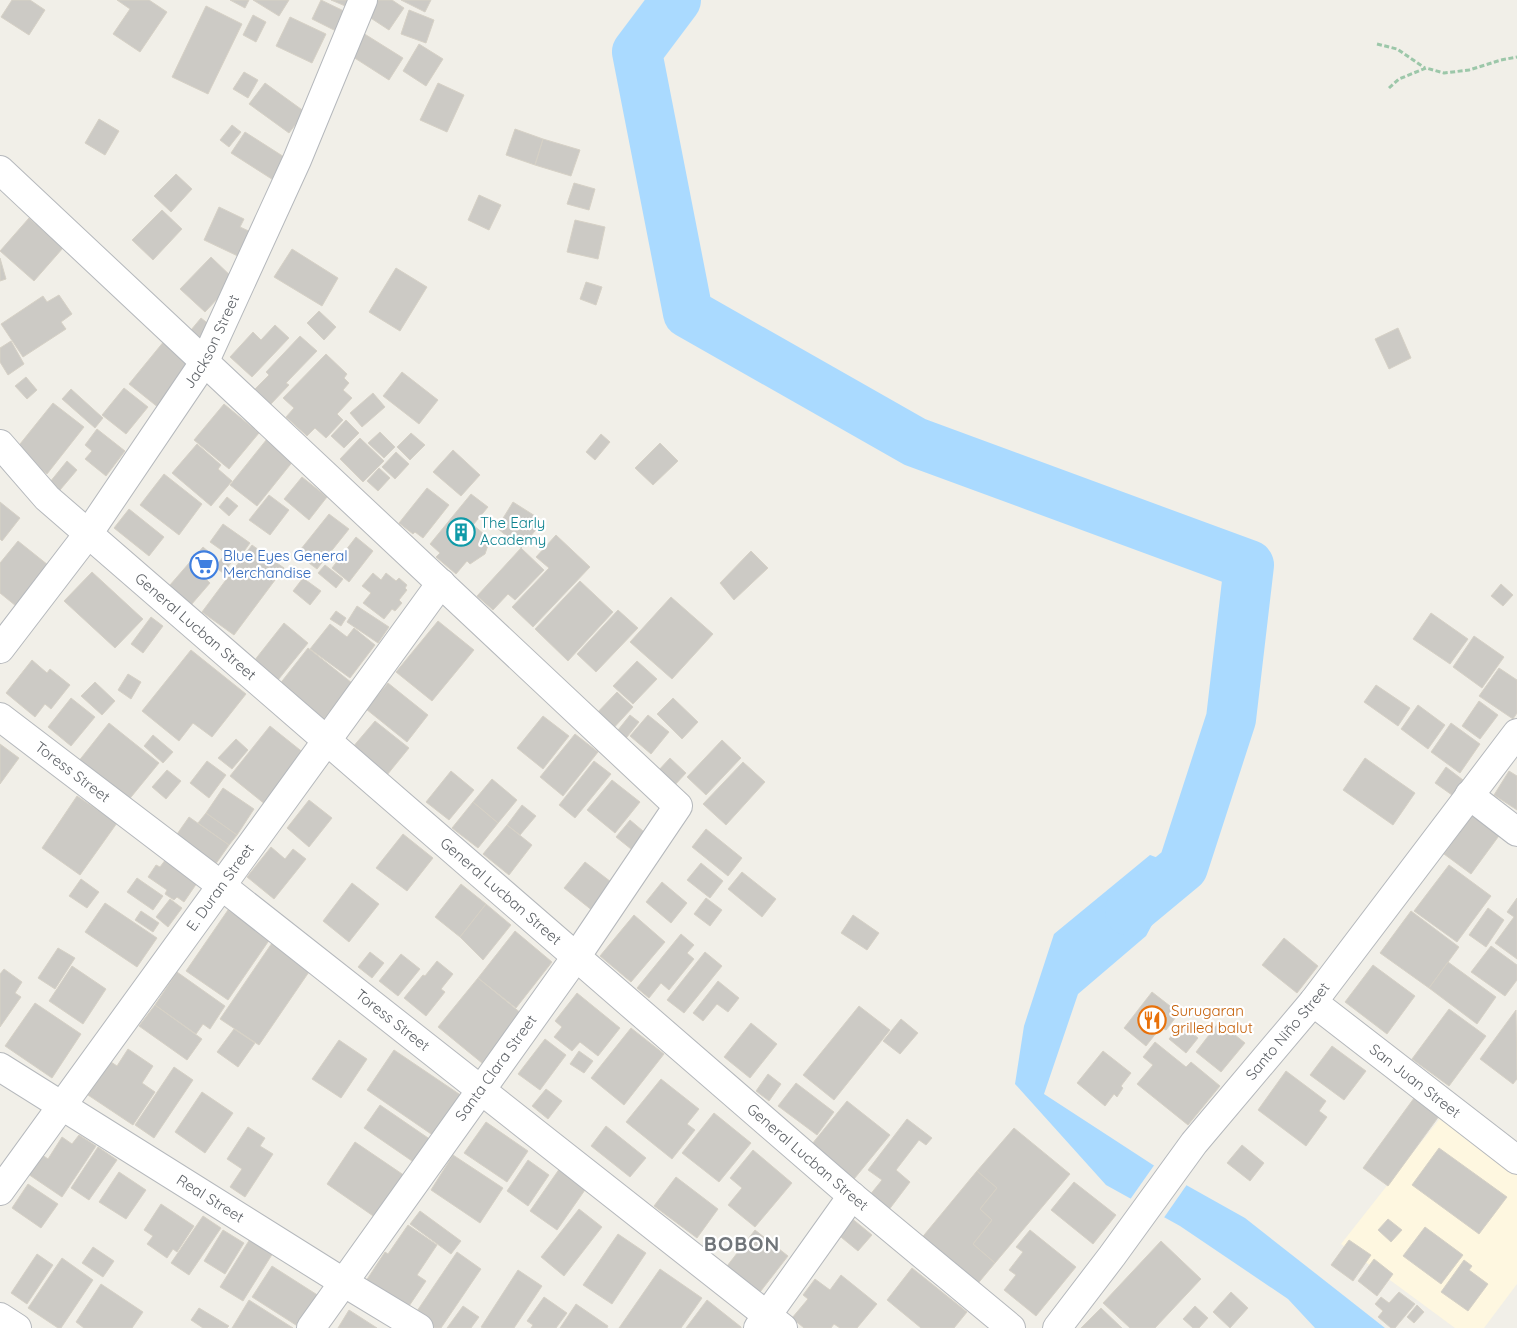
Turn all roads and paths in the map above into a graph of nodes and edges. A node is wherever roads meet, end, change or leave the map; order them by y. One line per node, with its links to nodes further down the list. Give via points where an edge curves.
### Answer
1 (363, 0): 7 (street, Jackson Street, via 297,160)
2 (1377, 44): 4 (path, via 1397,49)
3 (1517, 57): 4 (path, via 1470,70 1444,73)
4 (1426, 68): 5 (path, via 1399,79)
5 (1389, 88)
6 (0, 170): 7 (street)
7 (205, 361): 9 (street, Jackson Street); 10 (street)
8 (0, 444): 9 (street, General Lucban Street, via 47,498)
9 (88, 534): 11 (street, Jackson Street); 14 (street, General Lucban Street)
10 (441, 583): 14 (street, E. Duran Street); 18 (street, Santa Clara Street, via 678,806)
11 (0, 649)
12 (0, 717): 17 (street, Toress Street)
13 (1517, 733): 15 (street, Santo Niño Street)
14 (327, 740): 17 (street, E. Duran Street); 18 (street, General Lucban Street)
15 (1468, 795): 16 (street); 19 (street, Santo Niño Street)
16 (1517, 832)
17 (222, 886): 21 (street, Toress Street); 22 (street, E. Duran Street)
18 (576, 957): 21 (street, Santa Clara Street); 25 (street, General Lucban Street)
19 (1313, 1002): 23 (street, San Juan Street); 33 (street, Santo Niño Street, via 1194,1143)
20 (0, 1067): 22 (street, Real Street)
21 (482, 1089): 26 (street, Santa Clara Street); 28 (street, Toress Street)
22 (62, 1106): 24 (street, E. Duran Street); 26 (street, Real Street)
23 (1513, 1150)
24 (0, 1191)
25 (852, 1196): 28 (street); 32 (street, General Lucban Street)
26 (343, 1282): 30 (street, Santa Clara Street); 31 (street, Real Street)
27 (0, 1318): 29 (street)
28 (769, 1324)
29 (17, 1328)
30 (311, 1328)
31 (419, 1328)
32 (1011, 1328)
33 (1057, 1328)

